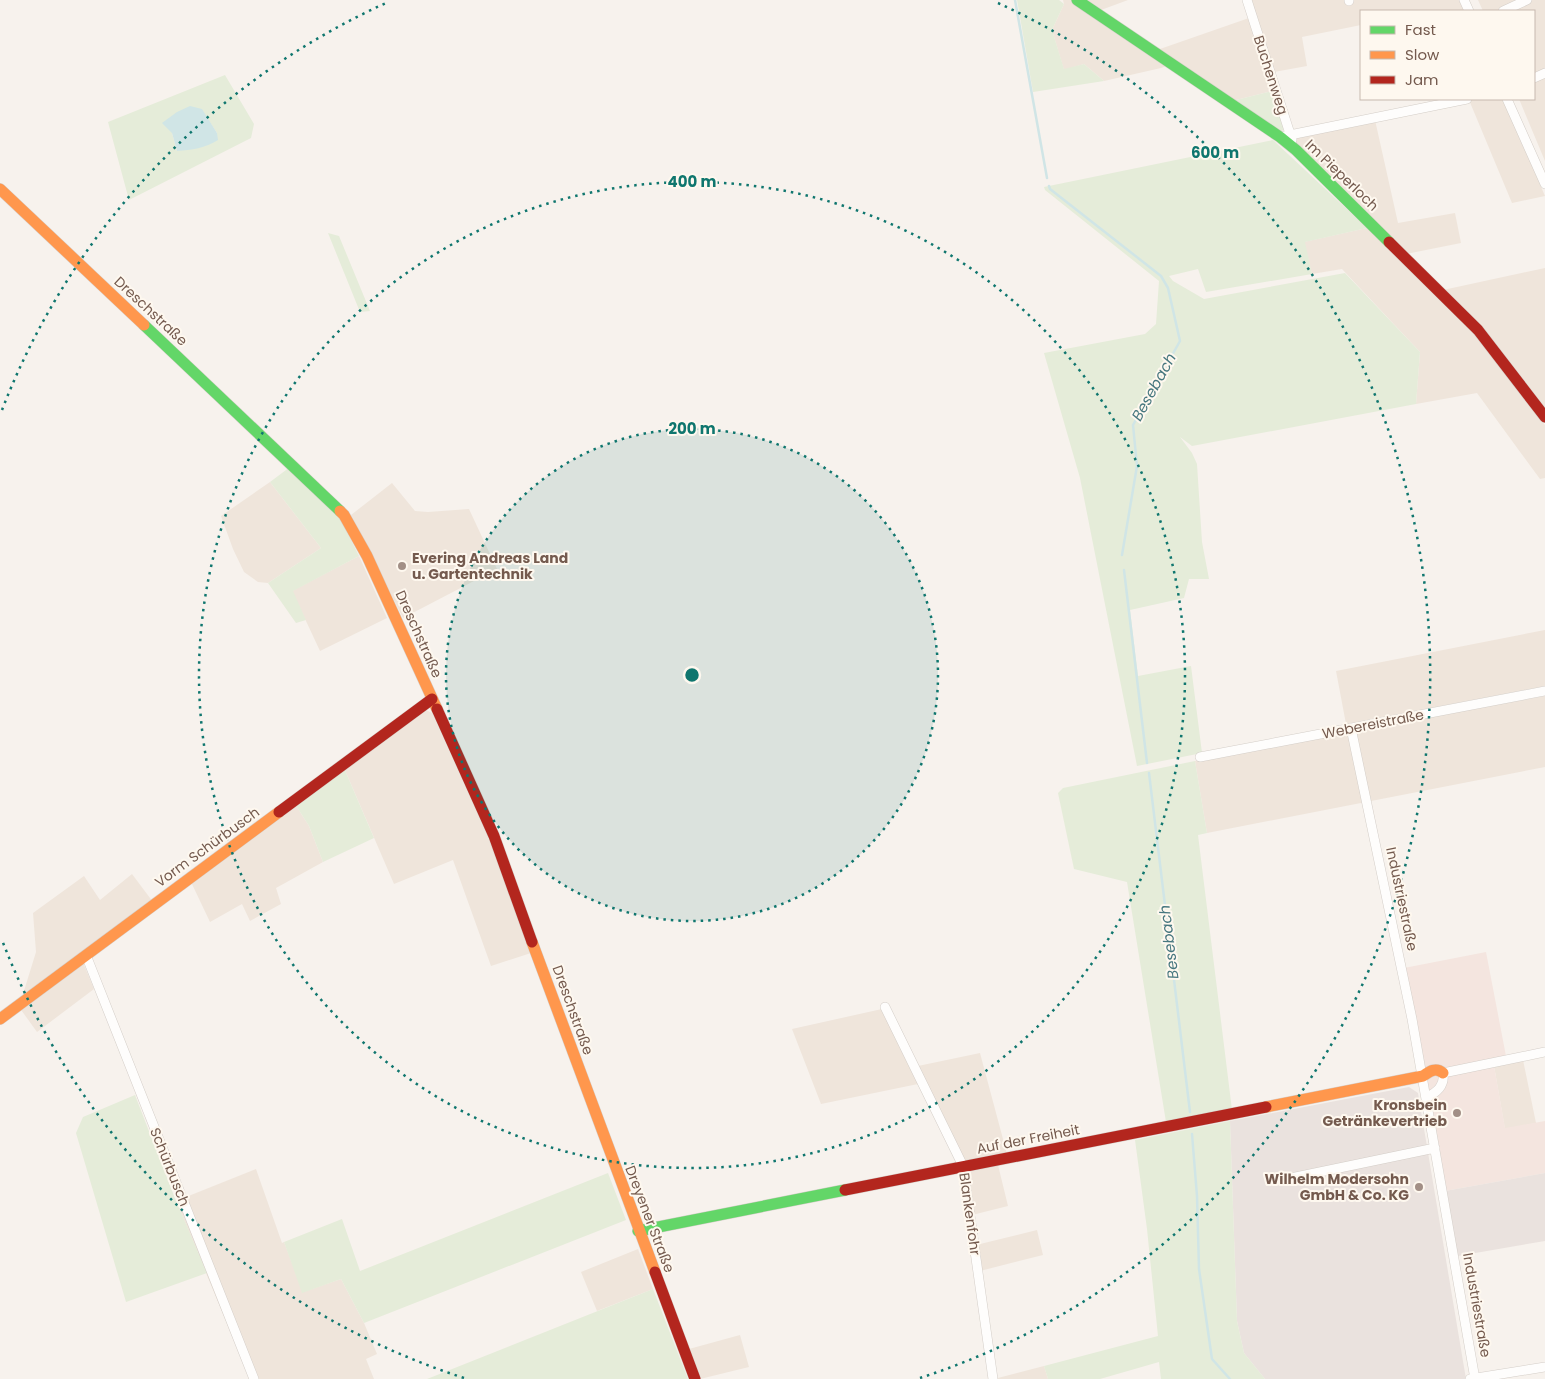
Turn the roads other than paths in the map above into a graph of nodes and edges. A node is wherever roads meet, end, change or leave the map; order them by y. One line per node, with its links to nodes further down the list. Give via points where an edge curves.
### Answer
1 (1077, 0): 7 (street, Im Pieperloch)
2 (1247, 0): 7 (street, Buchenweg)
3 (1527, 0): 4 (street)
4 (1505, 10)
5 (1462, 100): 7 (street)
6 (1507, 100): 8 (street)
7 (1285, 136): 10 (street, Im Pieperloch, via 1478,330)
8 (1545, 184)
9 (0, 190): 12 (street, Dreschstraße, via 344,515 367,556)
10 (1545, 417)
11 (1545, 691): 13 (street, Webereistraße)
12 (432, 699): 15 (street, Vorm Schürbusch); 19 (street, Dreschstraße, via 494,836)
13 (1351, 728): 14 (street, Webereistraße); 21 (street, Industriestraße)
14 (1200, 757)
15 (86, 955): 17 (street, Vorm Schürbusch); 28 (street, Schürbusch)
16 (885, 1007): 24 (street, Blankenfohr)
17 (0, 1019)
18 (1545, 1052): 20 (street)
19 (578, 1069): 26 (street, Dreyener Straße)
20 (1443, 1073): 21 (street, via 1432,1070); 22 (street, via 1442,1085)
21 (1422, 1076): 22 (street, Industriestraße); 24 (street, Auf der Freiheit)
22 (1426, 1098): 23 (street, Industriestraße)
23 (1435, 1148): 25 (street); 32 (street, Industriestraße)
24 (963, 1166): 26 (street, Auf der Freiheit); 30 (street, Blankenfohr)
25 (1291, 1178)
26 (638, 1231): 29 (street, Dreyener Straße)
27 (1545, 1367): 32 (street)
28 (254, 1379)
29 (695, 1379)
30 (993, 1379)
31 (1470, 1379): 32 (street)
32 (1475, 1379)

